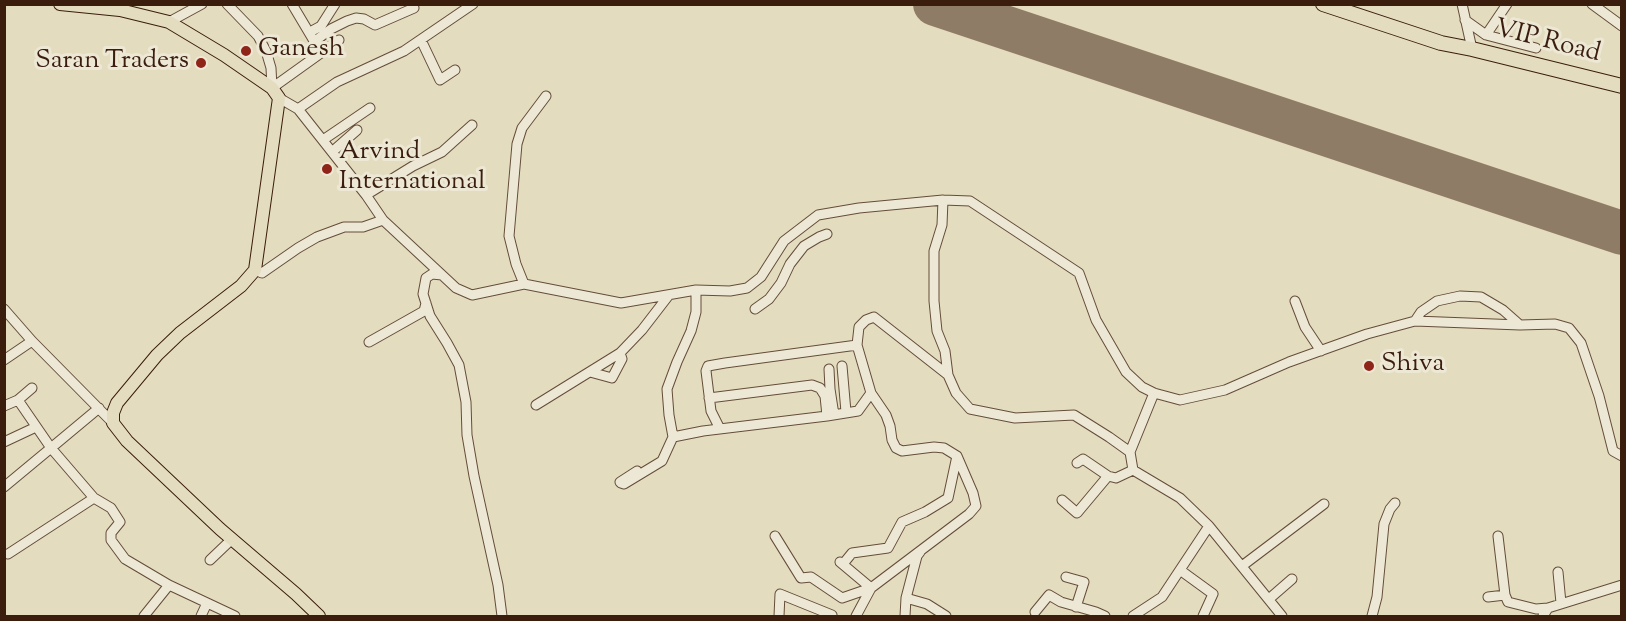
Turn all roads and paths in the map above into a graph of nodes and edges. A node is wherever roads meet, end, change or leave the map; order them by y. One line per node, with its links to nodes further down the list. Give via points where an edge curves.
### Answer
1 (60, 4): 11 (main road)
2 (202, 4): 14 (street)
3 (292, 4): 17 (street)
4 (335, 4): 17 (street)
5 (411, 4): 17 (street, via 414,8 375,25 356,18)
6 (473, 4): 19 (street)
7 (1323, 4): 21 (highway, VIP Road, via 1441,43)
8 (1462, 4): 13 (street)
9 (1507, 4): 16 (street)
10 (1592, 4): 15 (street)
11 (89, 6): 14 (main road)
12 (230, 6): 25 (street, via 258,36 266,51)
13 (1465, 20): 16 (street); 21 (street)
14 (169, 22): 25 (main road, via 224,55)
15 (1622, 26)
16 (1486, 35): 20 (street)
17 (312, 36): 22 (street)
18 (339, 40): 22 (street)
19 (421, 40): 23 (street, via 440,80); 28 (street, via 337,82)
20 (1536, 48)
21 (1472, 49): 24 (highway, VIP Road)
22 (321, 52): 25 (street)
23 (455, 70)
24 (1622, 86)
25 (275, 93): 28 (street); 37 (main road)
26 (546, 96): 39 (street, via 522,128 517,144 509,236)
27 (370, 108): 31 (street)
28 (298, 109): 31 (street)
29 (472, 125): 33 (street, via 442,152)
30 (357, 130): 32 (street)
31 (323, 140): 32 (street)
32 (332, 152): 33 (street)
33 (366, 195): 35 (street)
34 (943, 200): 36 (street, via 859,208 818,215); 57 (street, via 942,225 934,251 934,301); 60 (street, via 970,201 1078,273 1096,320 1126,372)
35 (383, 220): 37 (street, via 317,237 262,273); 38 (street)
36 (810, 221): 40 (street, via 784,241 761,277 747,288); 45 (street, via 823,235 804,246 769,299)
37 (255, 270): 68 (main road, via 157,355 117,403)
38 (442, 275): 39 (street, via 456,288 472,295); 42 (street, via 432,273 426,278)
39 (524, 284): 41 (street, via 621,303)
40 (696, 290): 41 (street); 71 (street, via 691,331 667,389)
41 (669, 295): 52 (street)
42 (426, 301): 49 (street, via 424,311); 115 (street, via 430,316 459,365 472,466)
43 (1295, 301): 51 (street, via 1305,327)
44 (4, 309): 48 (street)
45 (755, 309)
46 (1415, 321): 47 (street); 47 (street, via 1420,312 1437,301 1460,296 1481,297); 51 (street)
47 (1520, 325): 76 (street, via 1555,324 1569,328 1581,343 1613,451)
48 (32, 341): 53 (street); 65 (street)
49 (369, 342)
50 (857, 345): 57 (street, via 859,327 874,317); 59 (street); 61 (street, via 708,366)
51 (1321, 351): 60 (street, via 1225,390 1180,400)
52 (620, 353): 56 (street); 56 (street, via 622,359 612,378)
53 (4, 360)
54 (842, 366): 66 (street)
55 (829, 369): 67 (street)
56 (590, 372): 63 (street)
57 (948, 375): 74 (street, via 956,393 970,409 1015,418 1074,415)
58 (32, 388): 62 (street)
59 (871, 393): 66 (street, via 858,411); 75 (street, via 886,415 896,448 944,448)
60 (1154, 393): 74 (street)
61 (709, 398): 67 (street, via 812,385 820,388); 70 (street)
62 (18, 400): 64 (street); 69 (street)
63 (536, 405)
64 (4, 406)
65 (99, 408): 68 (street); 73 (street)
66 (846, 412): 67 (street)
67 (831, 415): 70 (street)
68 (113, 423): 89 (main road)
69 (36, 427): 72 (street); 73 (street)
70 (720, 429): 71 (street)
71 (673, 437): 79 (street, via 662,461 624,484 620,482)
72 (4, 442)
73 (51, 448): 81 (street); 82 (street)
74 (1130, 452): 78 (street)
75 (957, 456): 90 (street, via 976,506); 100 (street, via 948,498 902,522 888,548 852,553 842,563)
76 (1622, 456)
77 (1077, 463): 80 (street, via 1083,459)
78 (1133, 470): 80 (street, via 1116,478); 86 (street, via 1180,498)
79 (637, 471)
80 (1108, 476): 83 (street, via 1077,513)
81 (4, 487)
82 (93, 498): 91 (street); 98 (street, via 111,508 120,522 111,533 111,540 125,559)
83 (1062, 500)
84 (1395, 503): 124 (street, via 1384,524)
85 (1324, 504): 93 (street)
86 (1209, 526): 93 (street); 94 (street)
87 (775, 536): 100 (street, via 801,578 811,577 842,598)
88 (1498, 536): 101 (street)
89 (232, 539): 92 (street); 114 (main road)
90 (924, 548): 100 (street); 103 (street, via 917,556)
91 (8, 554)
92 (210, 560)
93 (1242, 566): 104 (street)
94 (1180, 570): 121 (street, via 1162,597); 122 (street, via 1214,594)
95 (1558, 572): 106 (street)
96 (1066, 577): 107 (street, via 1084,582)
97 (1292, 579): 104 (street)
98 (169, 585): 105 (street); 111 (street)
99 (1622, 585): 106 (street)
100 (871, 588): 117 (street)
101 (1504, 595): 102 (street); 109 (street, via 1508,602)
102 (1488, 597)
103 (906, 598): 118 (street); 119 (street, via 927,604)
104 (1269, 598): 123 (street)
105 (207, 603): 112 (street); 113 (street)
106 (1561, 603): 109 (street)
107 (1076, 607): 108 (street, via 1049,595); 120 (street)
108 (1035, 612)
109 (1545, 612)
110 (832, 615): 116 (street, via 780,594)
111 (144, 616)
112 (201, 616)
113 (235, 616)
114 (319, 616)
115 (502, 616)
116 (779, 616)
117 (856, 616)
118 (905, 616)
119 (946, 616)
120 (1105, 616)
121 (1133, 616)
122 (1203, 616)
123 (1282, 616)
124 (1372, 616)

